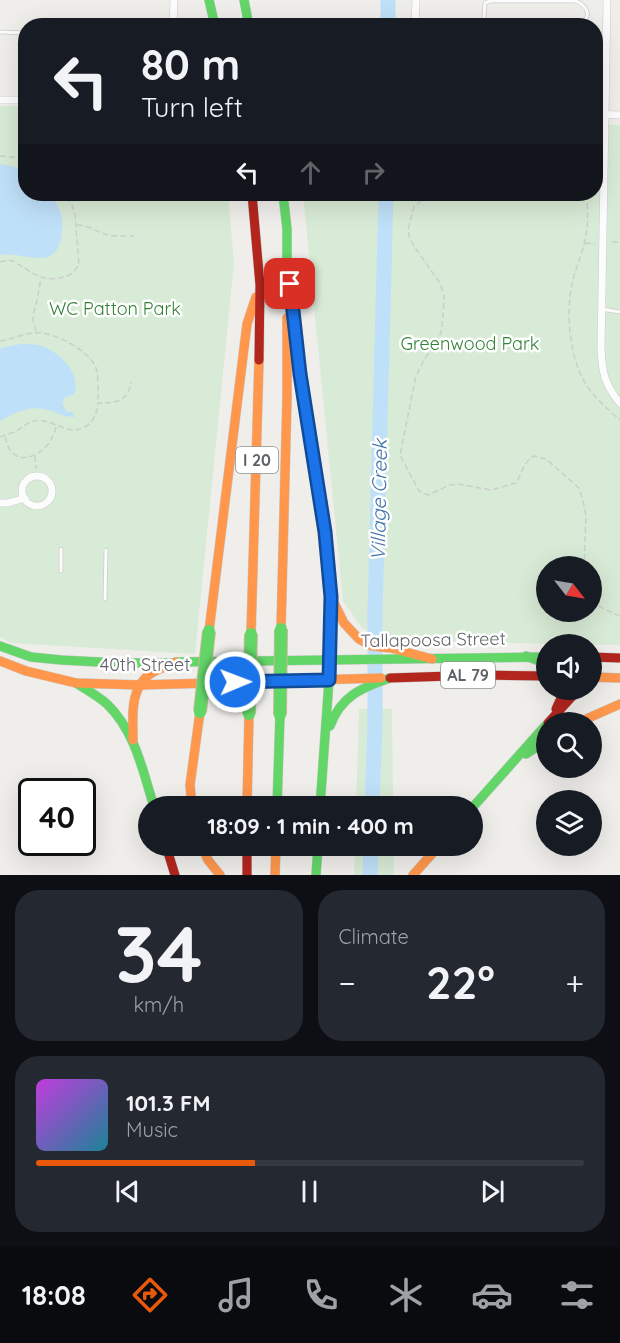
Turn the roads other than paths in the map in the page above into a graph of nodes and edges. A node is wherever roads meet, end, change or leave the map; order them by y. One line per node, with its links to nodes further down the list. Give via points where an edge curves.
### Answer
1 (174, 0): 7 (street)
2 (209, 0): 8 (main road)
3 (244, 0): 9 (main road)
4 (416, 0): 10 (street)
5 (607, 0): 17 (street)
6 (489, 1): 11 (lane, via 485,3); 12 (lane, via 576,1 585,6)
7 (173, 18)
8 (213, 18)
9 (247, 18)
10 (415, 18)
11 (484, 18)
12 (586, 18)
13 (0, 32): 14 (lane)
14 (18, 33)
15 (0, 100): 16 (street)
16 (18, 100)
17 (605, 114): 18 (street); 19 (street)
18 (620, 115)
19 (603, 200)
20 (253, 201): 24 (main road, I 20)
21 (284, 201): 23 (main road, I 20)
22 (603, 201): 25 (street)
23 (287, 261): 33 (main road); 64 (main road, I 20, bridge)
24 (260, 285): 62 (main road, bridge, via 247,324); 63 (main road, I 20, bridge)
25 (601, 309): 26 (lane); 27 (street, via 603,372)
26 (620, 312)
27 (620, 403)
28 (25, 498): 28 (street, via 35,506 47,502 50,483 39,476 31,478 23,487); 29 (street)
29 (0, 503)
30 (62, 549): 32 (lane)
31 (106, 550): 34 (lane)
32 (61, 571)
33 (331, 597): 36 (main road, via 344,623 359,639); 41 (main road)
34 (105, 599)
35 (0, 646): 44 (main road, 40th Street, via 31,657 61,660)
36 (390, 653): 37 (main road, Tallapoosa Street / AL 79, via 432,658); 41 (main road, Tallapoosa Street, via 361,659)
37 (526, 656): 38 (main road, Tallapoosa Street / AL 79); 42 (main road)
38 (536, 656)
39 (602, 657): 40 (main road)
40 (620, 658)
41 (329, 659): 44 (main road, Tallapoosa Street); 48 (main road)
42 (536, 660)
43 (0, 661): 49 (main road, 40th Street)
44 (176, 662): 51 (main road, via 149,674)
45 (536, 676): 50 (main road, Tallapoosa Street / AL 79, via 390,678)
46 (602, 677): 47 (main road)
47 (620, 678)
48 (329, 680): 50 (main road, Tallapoosa Street); 51 (main road, 40th Street); 59 (main road)
49 (76, 683): 51 (main road, 40th Street); 57 (main road, via 108,705)
50 (363, 683): 59 (main road, via 336,710)
51 (140, 685): 57 (main road, via 133,705)
52 (569, 700): 54 (main road)
53 (620, 704): 55 (main road)
54 (558, 712)
55 (601, 712)
56 (536, 736): 60 (main road)
57 (133, 741): 61 (main road)
58 (536, 748): 60 (main road)
59 (323, 765): 65 (main road)
60 (510, 765): 66 (main road)
61 (150, 796)
62 (191, 796)
63 (248, 796)
64 (277, 796)
65 (321, 796)
66 (483, 796)
67 (169, 856): 72 (main road)
68 (206, 856): 73 (main road)
69 (276, 856): 74 (main road)
70 (317, 856): 75 (main road)
71 (431, 856): 76 (main road)
72 (175, 875)
73 (220, 875)
74 (275, 875)
75 (316, 875)
76 (413, 875)

